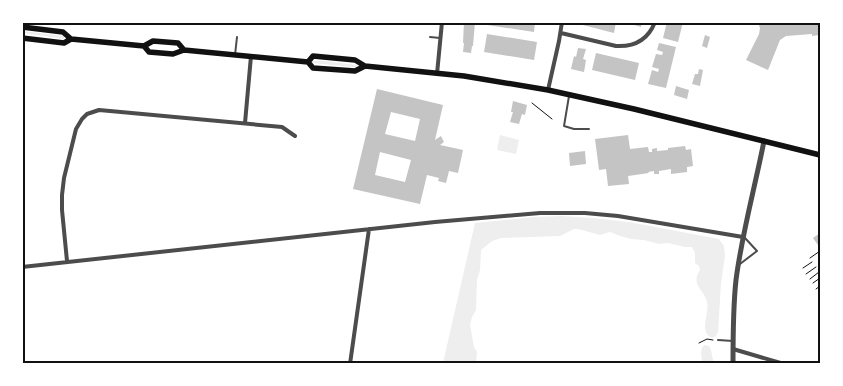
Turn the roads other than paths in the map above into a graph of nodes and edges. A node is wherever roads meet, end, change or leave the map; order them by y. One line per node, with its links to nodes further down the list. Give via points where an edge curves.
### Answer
1 (442, 22): 10 (street)
2 (562, 22): 5 (street)
3 (655, 22): 5 (street, via 650,33 632,45 616,46)
4 (22, 27): 9 (main road, via 63,32)
5 (561, 33): 18 (street)
6 (237, 37): 13 (lane)
7 (430, 37): 10 (lane)
8 (22, 38): 9 (main road, via 64,43)
9 (71, 38): 11 (main road)
10 (440, 38): 17 (street)
11 (144, 46): 12 (main road, via 149,52 157,53 173,54); 12 (main road, via 152,41 178,43)
12 (184, 50): 13 (main road)
13 (235, 54): 14 (main road)
14 (251, 56): 15 (main road); 20 (street)
15 (308, 62): 16 (main road, via 313,68 354,71); 16 (main road, via 313,56 355,60)
16 (365, 66): 17 (main road)
17 (437, 74): 18 (main road)
18 (548, 90): 19 (main road)
19 (570, 94): 21 (lane, via 564,126); 23 (main road)
20 (245, 123): 22 (street, via 282,127); 27 (street, via 110,110 87,114 76,129 63,186)
21 (589, 129)
22 (295, 136)
23 (764, 141): 24 (main road); 26 (street)
24 (820, 155)
25 (369, 229): 26 (street, via 563,212 618,216); 27 (street); 33 (street)
26 (743, 237): 28 (street); 28 (lane, via 757,250)
27 (67, 262): 29 (street)
28 (738, 265): 31 (street)
29 (22, 266)
30 (718, 340): 31 (lane)
31 (733, 342): 32 (street)
32 (733, 349): 34 (street); 35 (street)
33 (350, 364)
34 (733, 364)
35 (784, 364)

